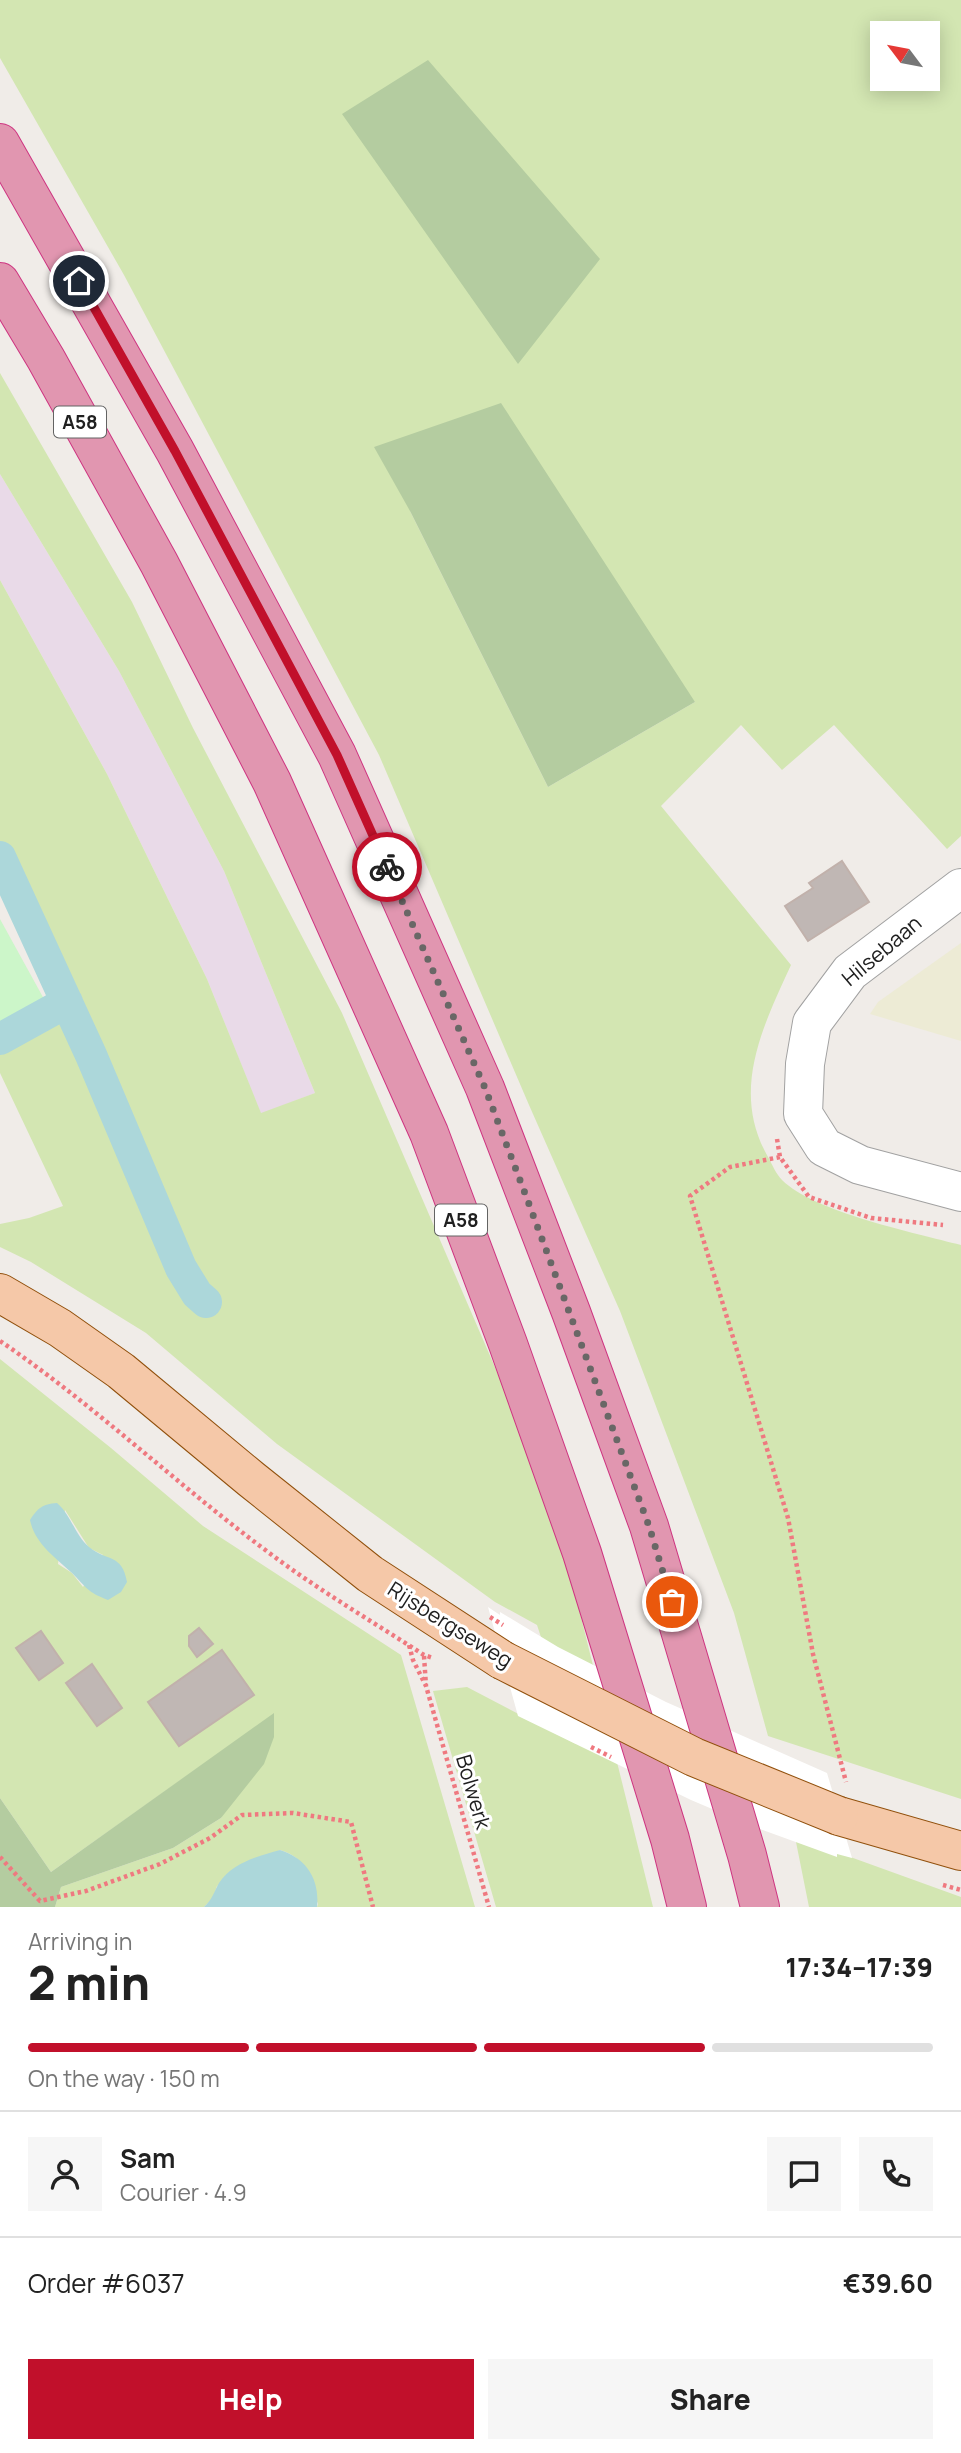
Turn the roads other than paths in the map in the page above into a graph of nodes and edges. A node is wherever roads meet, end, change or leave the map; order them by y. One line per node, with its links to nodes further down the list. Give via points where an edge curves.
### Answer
1 (0, 143): 8 (highway, via 175,451 337,755 485,1088 649,1526)
2 (0, 282): 7 (highway, A58, via 159,563 272,782 429,1133 582,1553)
3 (961, 888): 4 (street, Hilsebaan, via 850,972 812,1023 803,1114 824,1147 860,1166)
4 (961, 1192)
5 (0, 1293): 6 (main road, Rijsbergseweg, bridge, via 121,1371 370,1574 502,1660 694,1757 843,1801)
6 (961, 1851)
7 (687, 1907)
8 (760, 1907)

